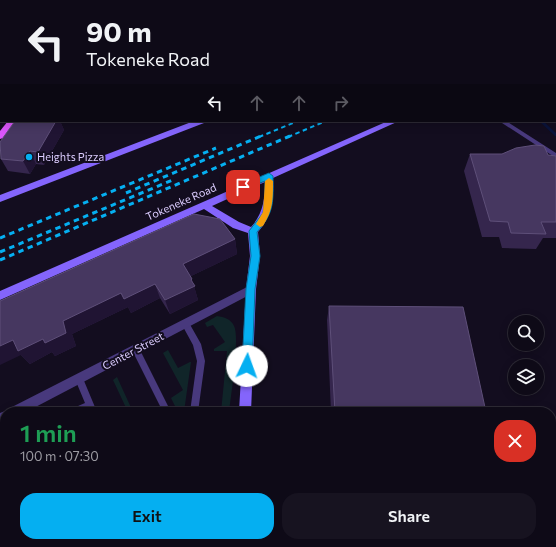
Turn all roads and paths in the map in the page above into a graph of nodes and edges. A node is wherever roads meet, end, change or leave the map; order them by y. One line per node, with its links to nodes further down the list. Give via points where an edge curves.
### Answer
1 (11, 122): 5 (main road)
2 (198, 122): 8 (street)
3 (393, 122): 7 (street, Tokeneke Road)
4 (504, 122): 6 (lane)
5 (0, 136)
6 (556, 156)
7 (269, 176): 9 (street, Tokeneke Road); 10 (street, via 267,213)
8 (0, 199)
9 (204, 205): 10 (street, via 236,225); 12 (street, Tokeneke Road)
10 (253, 231): 11 (street, via 256,256)
11 (251, 289): 13 (street, Center Street); 20 (street)
12 (0, 296)
13 (185, 323): 14 (street, Center Street); 19 (lane, via 197,344 201,361)
14 (136, 350): 15 (street, Center Street); 18 (lane)
15 (79, 379): 16 (street, Center Street); 17 (lane)
16 (24, 407)
17 (90, 407)
18 (164, 407)
19 (195, 407)
20 (245, 407)

